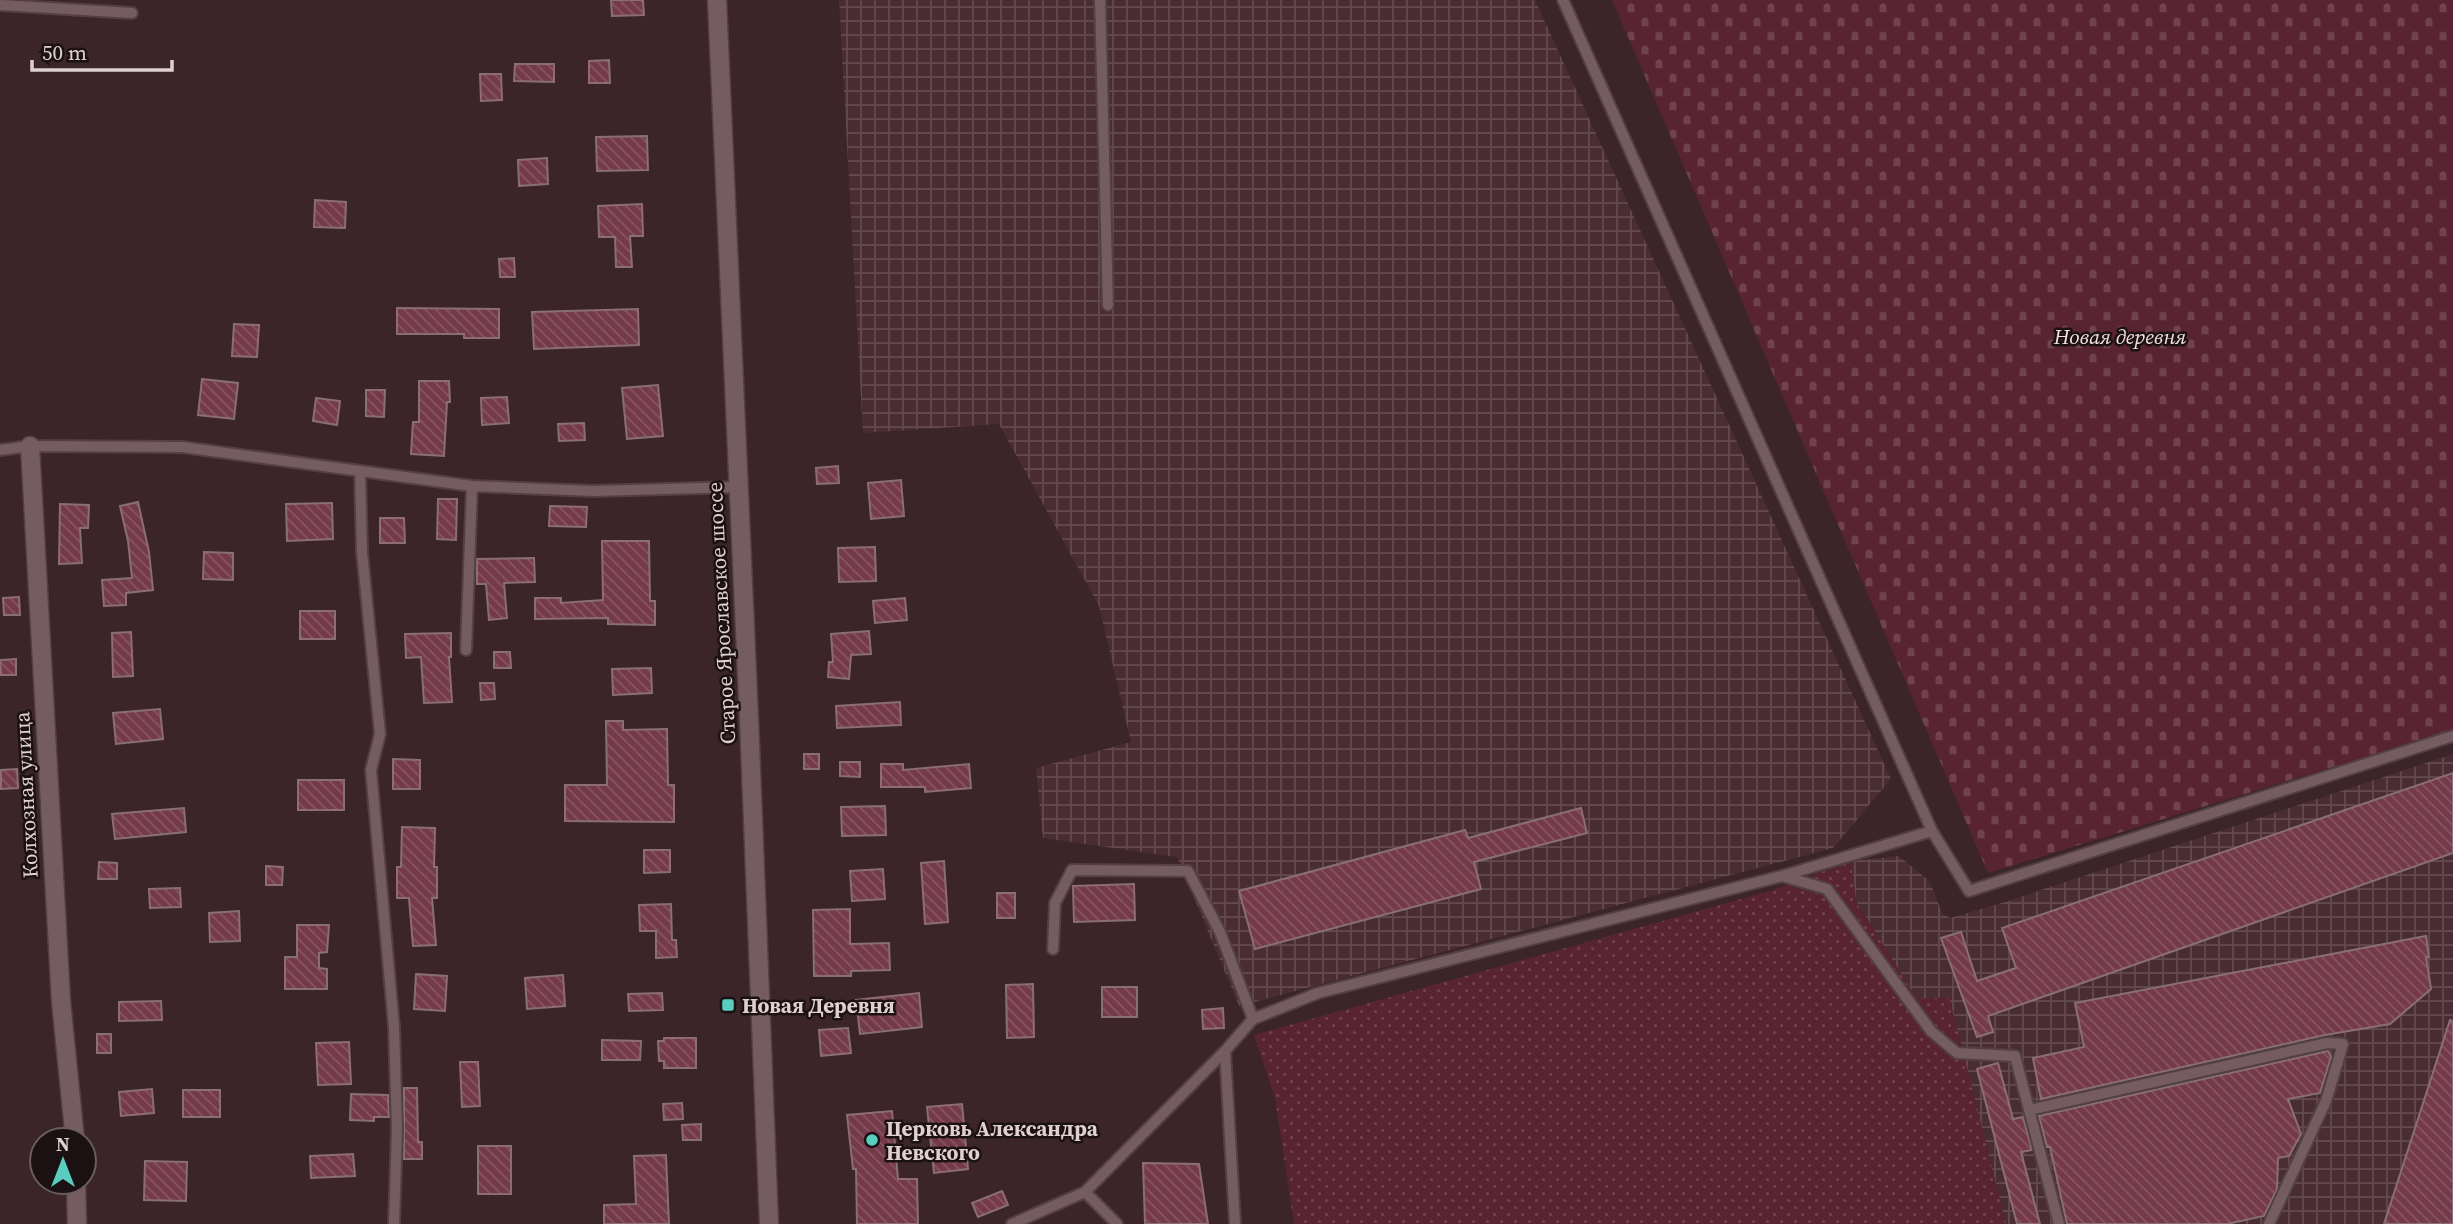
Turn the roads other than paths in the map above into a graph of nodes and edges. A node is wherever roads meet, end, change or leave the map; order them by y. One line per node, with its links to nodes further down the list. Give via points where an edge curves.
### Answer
1 (717, 0): 11 (main road, Старое Ярославское шоссе)
2 (1100, 0): 6 (lane)
3 (1563, 0): 14 (lane)
4 (0, 5): 5 (lane)
5 (132, 13)
6 (1108, 305)
7 (30, 446): 8 (lane); 9 (lane, via 182,447); 20 (main road, Колхозная улица, via 61,1001)
8 (0, 450)
9 (360, 472): 10 (lane); 24 (lane, via 362,552 380,734 371,770 394,1027)
10 (472, 486): 11 (lane, via 593,491); 12 (lane)
11 (738, 487): 25 (main road, Старое Ярославское шоссе)
12 (466, 650)
13 (2453, 736): 14 (lane, via 1969,891)
14 (1931, 831): 15 (lane)
15 (1782, 876): 17 (lane, via 1318,993); 19 (lane, via 1827,889 1930,1031 1957,1053 2015,1056)
16 (1053, 949): 17 (lane, via 1055,903 1072,870 1188,871 1220,932)
17 (1253, 1019): 18 (lane)
18 (1225, 1051): 21 (lane); 28 (lane)
19 (2029, 1110): 29 (lane); 30 (lane, via 2327,1043 2343,1044 2326,1101)
20 (74, 1126)
21 (1085, 1192): 26 (lane); 27 (lane)
22 (76, 1196): 23 (main road)
23 (77, 1224)
24 (394, 1224)
25 (769, 1224)
26 (1012, 1224)
27 (1117, 1224)
28 (1235, 1224)
29 (2059, 1224)
30 (2269, 1224)

